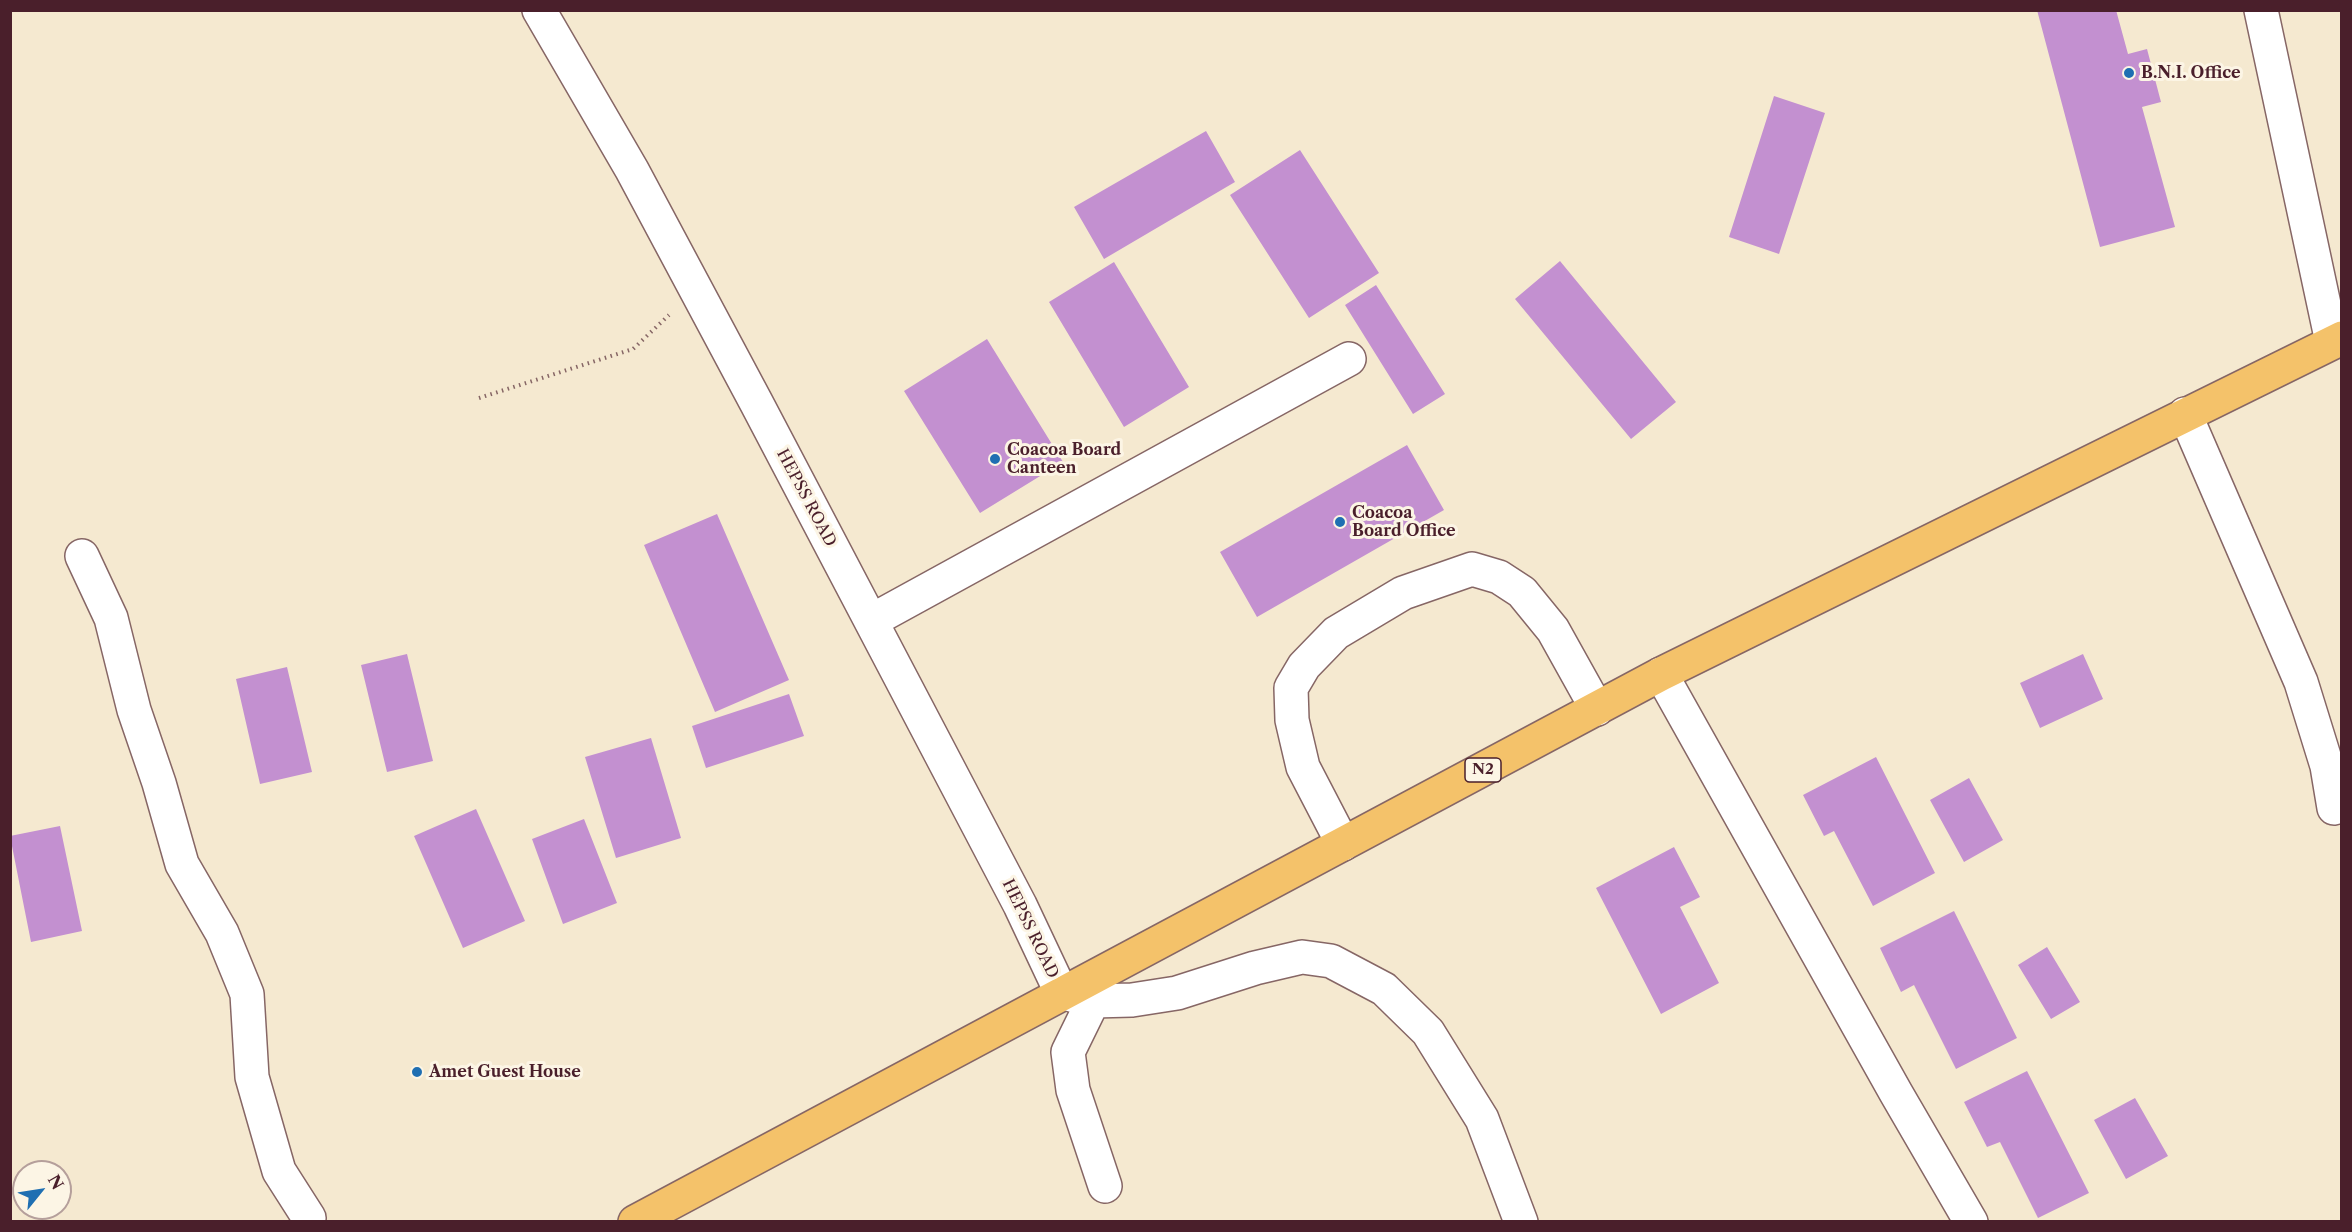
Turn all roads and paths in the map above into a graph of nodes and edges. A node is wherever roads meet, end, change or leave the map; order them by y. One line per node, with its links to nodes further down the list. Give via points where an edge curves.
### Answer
1 (539, 10): 3 (street, HEPSS ROAD)
2 (2261, 10): 4 (street)
3 (696, 290): 6 (path, via 633,349); 9 (street, HEPSS ROAD)
4 (2337, 340): 7 (highway, N2)
5 (1349, 359): 9 (street)
6 (479, 398)
7 (2185, 414): 10 (highway, N2); 12 (street, via 2301,682 2327,766)
8 (82, 556): 17 (street, via 111,618 134,710 182,864 222,933 248,994 252,1077 279,1171)
9 (871, 621): 14 (street, HEPSS ROAD, via 1020,905)
10 (1661, 674): 11 (highway, N2); 20 (street)
11 (1598, 709): 13 (highway, N2); 13 (street, via 1553,630 1522,592 1499,577 1472,569 1403,593 1336,633 1304,666 1291,688 1292,720 1303,767)
12 (2334, 808)
13 (1343, 844): 14 (highway, N2)
14 (1061, 992): 15 (street); 18 (highway, N2)
15 (1093, 1001): 16 (street, via 1068,1052 1073,1090); 19 (street, via 1177,993 1302,957 1331,961 1384,989 1428,1032 1482,1119)
16 (1105, 1186)
17 (308, 1221)
18 (634, 1221)
19 (1521, 1221)
20 (1971, 1221)

